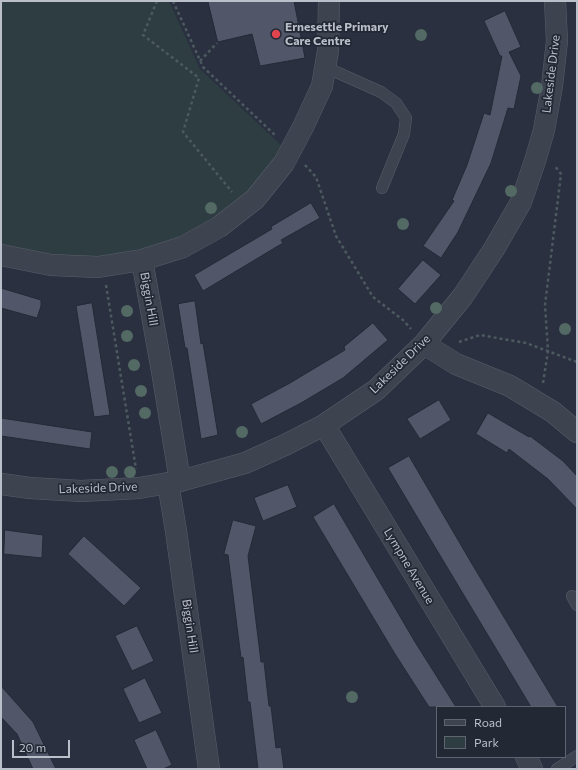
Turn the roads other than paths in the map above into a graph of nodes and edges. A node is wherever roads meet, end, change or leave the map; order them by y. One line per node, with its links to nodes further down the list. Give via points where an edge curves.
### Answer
1 (328, 1): 3 (street)
2 (555, 1): 7 (street, Lakeside Drive, via 557,41 552,86 540,145 524,195 494,249)
3 (326, 67): 4 (lane, via 381,92 396,103 406,118 404,134); 6 (street, via 322,86 291,150 256,199 219,227 183,247)
4 (382, 188)
5 (1, 256): 6 (street, via 51,265 103,266)
6 (142, 260): 10 (street, Biggin Hill, via 162,371)
7 (429, 347): 8 (street, Lakeside Drive, via 376,390); 9 (street, via 456,364 510,386 553,412)
8 (324, 425): 10 (street, Lakeside Drive, via 245,463); 12 (street, Lympne Avenue)
9 (577, 432)
10 (174, 482): 11 (street, Lakeside Drive, via 140,488 81,491); 15 (street, Biggin Hill, via 176,531)
11 (1, 484)
12 (494, 706)
13 (577, 756): 17 (lane)
14 (526, 758): 16 (street)
15 (210, 769)
16 (532, 769)
17 (557, 769)

